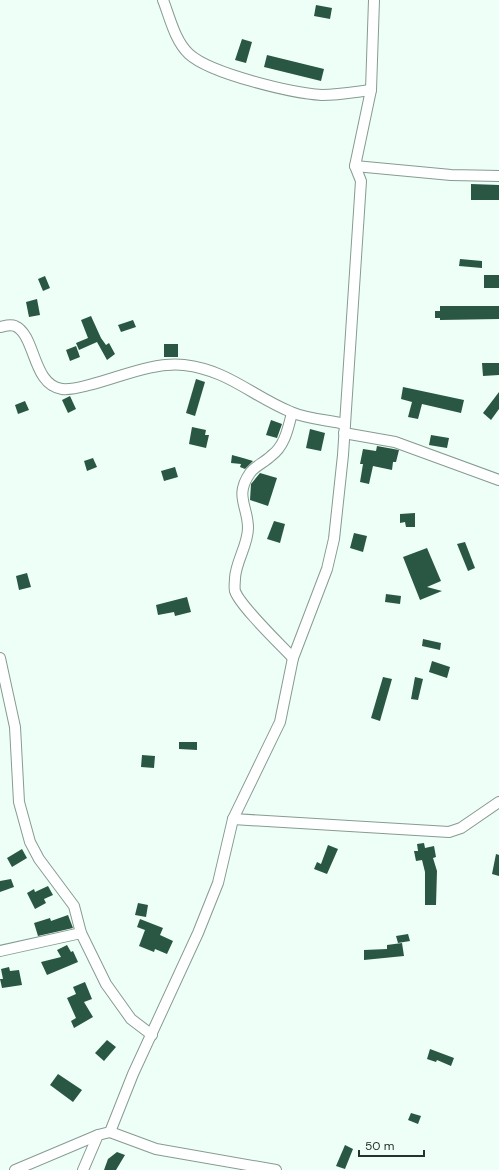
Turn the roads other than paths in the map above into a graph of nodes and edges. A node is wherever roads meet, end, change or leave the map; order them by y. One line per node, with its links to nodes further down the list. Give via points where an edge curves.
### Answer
1 (163, 0): 3 (street, via 181,44 200,63 302,93 324,95)
2 (374, 0): 3 (street)
3 (371, 90): 4 (street)
4 (355, 166): 5 (street, via 451,175); 8 (street, via 361,181)
5 (499, 176)
6 (0, 327): 7 (street, via 12,326 20,330 44,379 62,389 110,380 164,364 185,366 222,374)
7 (292, 413): 8 (street); 11 (street, via 280,446 273,455 250,472 243,486 241,496 248,520 248,530 235,578 235,590 243,603)
8 (345, 428): 9 (street, via 394,442); 11 (street, via 334,539 327,569)
9 (499, 480)
10 (0, 658): 14 (street, via 15,727 19,802 26,830 39,860 74,906)
11 (293, 658): 13 (street, via 280,722)
12 (499, 802): 13 (street, via 461,828 449,832)
13 (233, 819): 16 (street, via 218,883)
14 (81, 933): 15 (street); 16 (street, via 95,965 114,996 131,1019)
15 (0, 951)
16 (152, 1035): 17 (street)
17 (110, 1132): 18 (street); 21 (street, via 156,1149)
18 (98, 1135): 19 (street); 20 (street)
19 (16, 1170)
20 (83, 1170)
21 (276, 1170)

